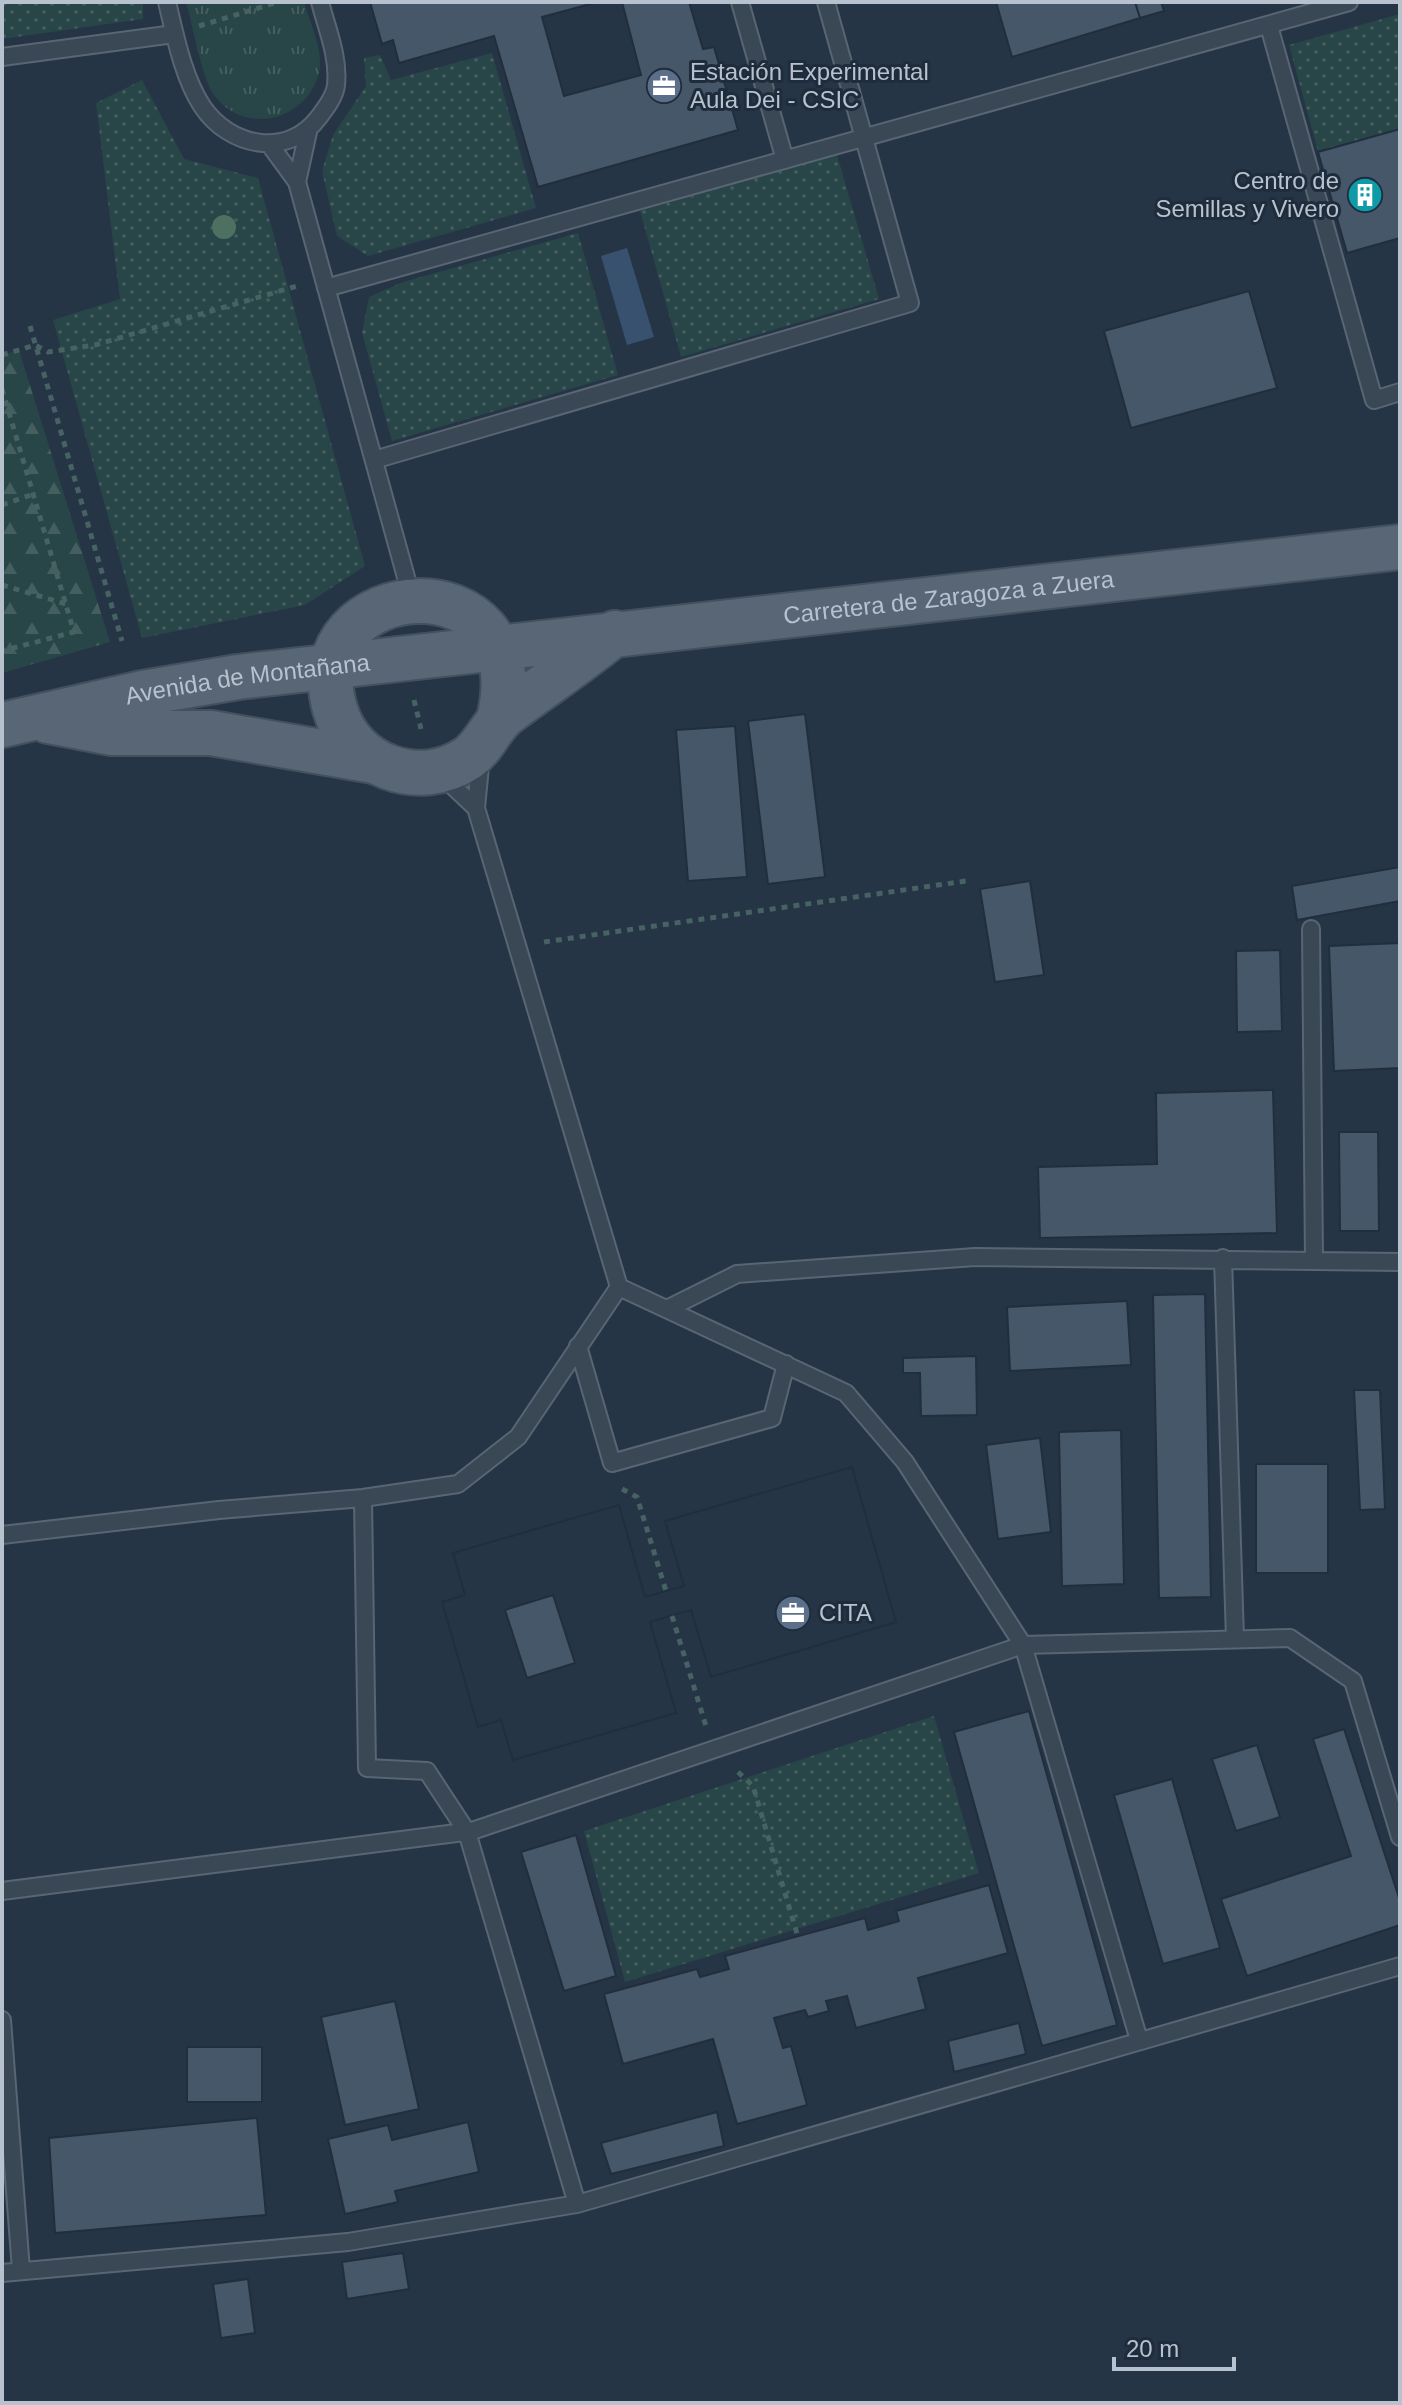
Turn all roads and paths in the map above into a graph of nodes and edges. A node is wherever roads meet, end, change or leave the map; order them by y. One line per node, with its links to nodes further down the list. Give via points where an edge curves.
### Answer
1 (167, 2): 8 (lane)
2 (278, 2): 8 (path)
3 (320, 2): 10 (lane, via 336,58 336,88)
4 (740, 2): 13 (lane)
5 (826, 2): 11 (lane)
6 (1349, 2): 7 (lane)
7 (1269, 26): 11 (lane); 21 (lane, via 1374,400)
8 (174, 34): 9 (lane); 12 (lane, via 201,105 250,144)
9 (2, 57)
10 (308, 132): 12 (lane); 14 (lane)
11 (864, 138): 13 (lane); 22 (lane, via 910,303)
12 (270, 145): 14 (lane)
13 (785, 160): 16 (lane)
14 (297, 182): 16 (lane)
15 (303, 284): 18 (path, via 95,345 48,352)
16 (326, 288): 22 (lane)
17 (30, 326): 18 (path)
18 (35, 345): 19 (path); 30 (path)
19 (2, 355)
20 (2, 389): 23 (path)
21 (1400, 392)
22 (374, 460): 27 (lane)
23 (34, 494): 24 (path); 28 (path)
24 (2, 505)
25 (1400, 547): 29 (main road, Carretera de Zaragoza a Zuera)
26 (2, 585): 28 (path)
27 (412, 599): 31 (main road, via 462,610); 34 (main road, via 362,620)
28 (66, 604): 32 (path, via 74,632)
29 (617, 632): 31 (main road, Carretera de Zaragoza a Zuera); 36 (main road)
30 (122, 641)
31 (496, 647): 33 (main road, Avenida de Montañana); 36 (main road, via 505,695)
32 (2, 651)
33 (408, 656): 34 (main road, Avenida de Montañana); 38 (path)
34 (335, 665): 35 (main road, Avenida de Montañana, via 157,690); 37 (main road, via 332,687 343,729)
35 (16, 721): 37 (main road, via 111,733 211,733)
36 (491, 732): 38 (main road, via 454,766); 39 (lane)
37 (374, 761): 38 (main road, via 391,769)
38 (434, 772): 39 (lane)
39 (476, 808): 42 (lane)
40 (966, 881): 42 (path)
41 (1311, 929): 44 (lane)
42 (516, 946): 46 (lane)
43 (1223, 1258): 44 (lane); 47 (lane, via 975,1257 737,1274); 55 (lane)
44 (1314, 1260): 45 (lane)
45 (1400, 1262)
46 (619, 1287): 47 (lane); 48 (lane)
47 (667, 1309): 49 (lane)
48 (578, 1346): 49 (lane, via 612,1463 772,1418); 51 (lane, via 518,1437 458,1484)
49 (786, 1364): 56 (lane, via 846,1393 905,1462)
50 (612, 1483): 53 (path, via 637,1497)
51 (363, 1498): 52 (lane); 58 (lane, via 367,1768 427,1771)
52 (2, 1535)
53 (666, 1591)
54 (672, 1616): 57 (path)
55 (1235, 1639): 56 (lane); 59 (lane, via 1290,1638 1353,1681)
56 (1023, 1645): 57 (lane); 64 (lane)
57 (713, 1750): 58 (lane); 61 (path, via 753,1786)
58 (467, 1832): 60 (lane); 65 (lane)
59 (1400, 1837)
60 (2, 1891)
61 (798, 1937)
62 (1400, 1966): 64 (lane)
63 (2, 2020): 66 (lane)
64 (1139, 2040): 65 (lane)
65 (577, 2204): 66 (lane, via 348,2242)
66 (21, 2270): 67 (lane)
67 (2, 2273)

